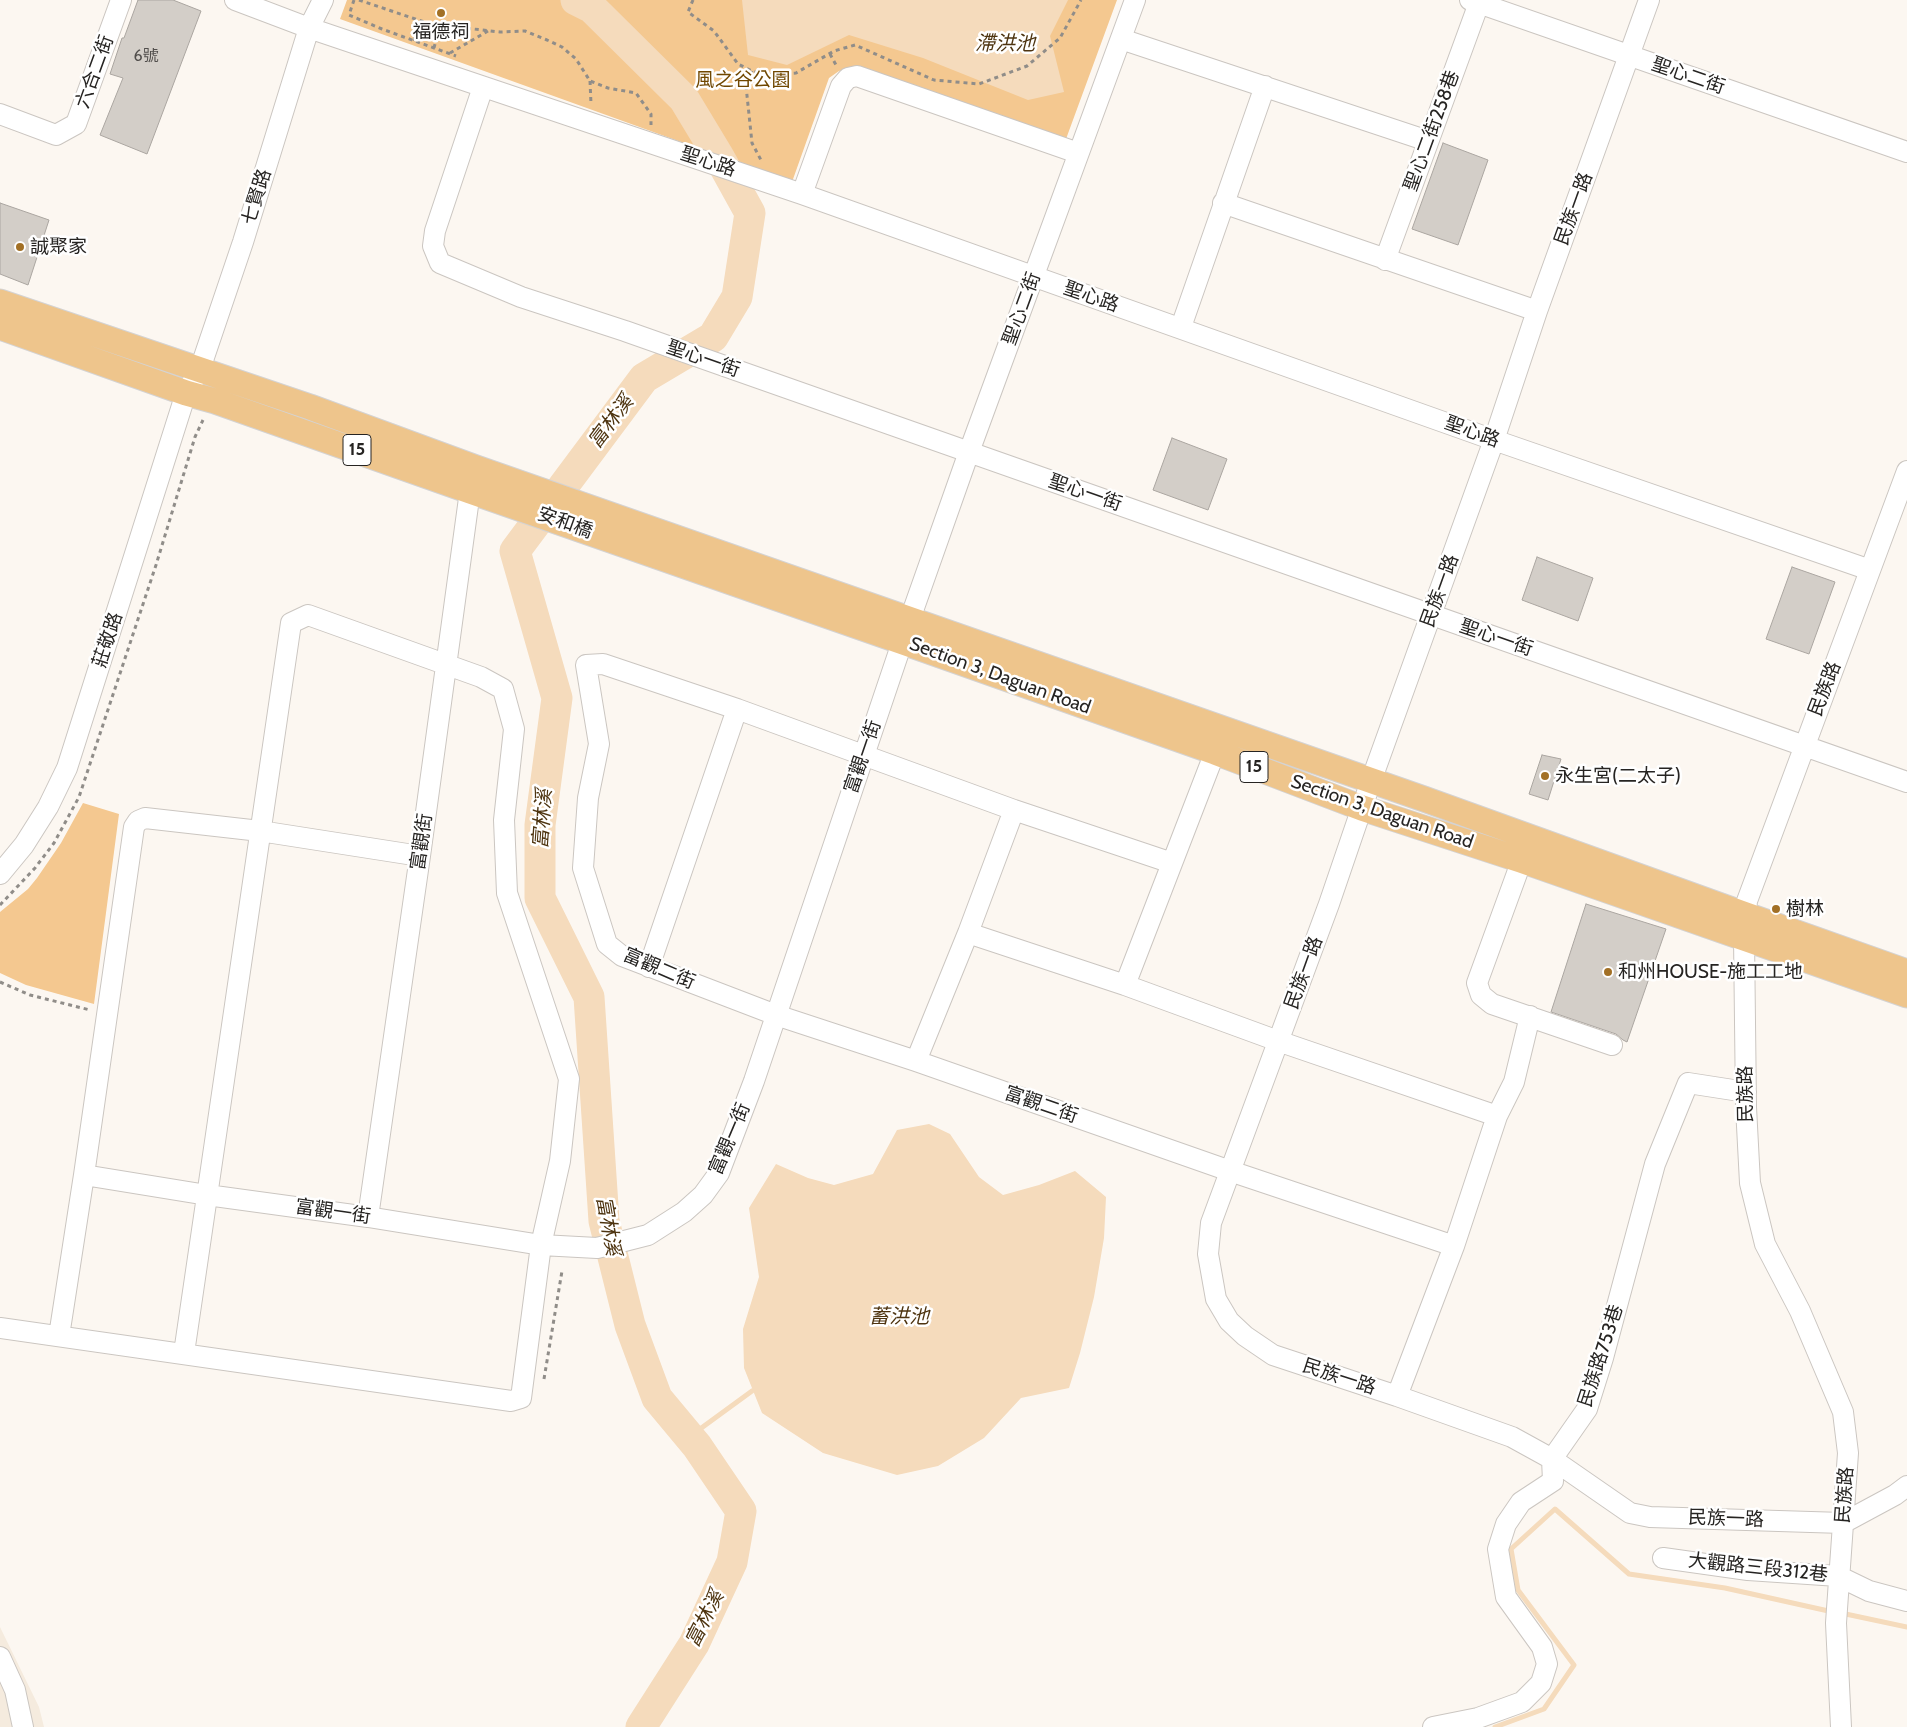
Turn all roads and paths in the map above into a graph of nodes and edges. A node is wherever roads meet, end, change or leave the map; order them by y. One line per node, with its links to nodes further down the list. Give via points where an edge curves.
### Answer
1 (122, 0): 28 (street, 六合二街, via 76,124 56,135)
2 (235, 0): 13 (street, 聖心路)
3 (323, 0): 13 (street, 七賢路)
4 (354, 0): 16 (path, via 350,15)
5 (359, 0): 11 (path)
6 (693, 0): 21 (path, via 688,12 714,31 738,64)
7 (1081, 0): 21 (path, via 1060,38 1027,66 979,84 934,80 855,45 834,51 796,73 767,75)
8 (1135, 0): 15 (street, 聖心二街)
9 (1649, 0): 19 (street, 民族一路)
10 (1474, 2): 19 (street, 聖心二街); 30 (street, 聖心二街258巷)
11 (420, 20): 12 (path); 16 (path)
12 (440, 24): 14 (path); 17 (path)
13 (309, 28): 24 (street, 聖心路); 42 (street, 七賢路)
14 (489, 31): 18 (path); 22 (path, via 525,31 562,47 576,59)
15 (1121, 39): 23 (street); 32 (street, 聖心二街)
16 (414, 41): 17 (path)
17 (434, 48): 18 (path)
18 (449, 53): 20 (path)
19 (1630, 56): 31 (street, 聖心二街); 39 (street, 民族一路)
20 (458, 57)
21 (752, 71): 33 (path, via 746,86 752,143 762,163)
22 (590, 81): 26 (path); 29 (path, via 636,93 651,114 651,126)
23 (1265, 86): 30 (street); 35 (street)
24 (483, 87): 34 (street, 聖心路); 45 (street, 聖心一街, via 435,231 433,246 440,263 521,297)
25 (582, 101): 26 (path)
26 (591, 104): 27 (path)
27 (600, 107)
28 (0, 114)
29 (643, 123)
30 (1428, 141): 36 (street, 聖心二街258巷)
31 (1907, 152)
32 (1078, 153): 34 (street, via 857,76 848,78 841,86); 37 (street, 聖心二街)
33 (753, 160)
34 (802, 194): 37 (street, 聖心路)
35 (1223, 203): 36 (street); 41 (street)
36 (1385, 260): 39 (street)
37 (1034, 277): 41 (street, 聖心路); 45 (street, 聖心二街)
38 (0, 302): 42 (main road, 15)
39 (1537, 311): 44 (street, 民族一路)
40 (0, 327): 43 (main road, 15)
41 (1181, 328): 44 (street, 聖心路)
42 (200, 369): 43 (street, 七賢路); 47 (main road, 15, via 310,407)
43 (186, 393): 47 (main road, 15); 67 (street, 莊敬路, via 67,768 43,815)
44 (1494, 440): 51 (street, 聖心路); 52 (street, 民族一路)
45 (969, 452): 52 (street, 聖心一街); 53 (street, 聖心二街)
46 (1907, 470): 51 (street, 民族路)
47 (473, 479): 48 (main road, 15); 54 (street, 富觀街)
48 (530, 499): 49 (main road, 安和橋 / 15); 50 (main road, 安和橋 / 15)
49 (604, 511): 53 (main road, Section 3, Daguan Road / 15)
50 (603, 536): 53 (main road, Section 3, Daguan Road / 15)
51 (1870, 570): 56 (street, 民族路)
52 (1432, 615): 56 (street, 聖心一街); 59 (street, 民族一路)
53 (907, 630): 57 (main road, Section 3, Daguan Road / 15); 58 (street, 富觀一街); 59 (main road, Section 3, Daguan Road / 15)
54 (446, 664): 63 (street, via 308,615 291,623); 65 (street, 富觀街); 87 (street, via 503,689 514,729 504,820 507,893 569,1079 560,1161)
55 (736, 709): 58 (street, 富觀二街); 70 (street); 70 (street, 富觀二街, via 603,664 586,665 599,744 588,798 583,868 607,944 622,956)
56 (1803, 746): 60 (street, 聖心一街); 68 (street, 民族路, via 1747,901)
57 (1214, 752): 61 (main road, Section 3, Daguan Road / 15); 66 (street)
58 (864, 754): 62 (street, 富觀二街); 76 (street, 富觀一街)
59 (1371, 781): 61 (street, 民族一路); 64 (main road, Section 3, Daguan Road / 15)
60 (1907, 782)
61 (1362, 808): 64 (main road, Section 3, Daguan Road / 15); 78 (street, 民族一路)
62 (1014, 810): 66 (street, 富觀二街); 69 (street)
63 (260, 831): 65 (street); 75 (street, via 144,818 138,821 134,827); 85 (street)
64 (1526, 849): 68 (main road, Section 3, Daguan Road / 15); 77 (street, via 1477,983 1481,995 1492,1004)
65 (420, 856): 86 (street, 富觀街)
66 (1172, 863): 73 (street)
67 (0, 874)
68 (1745, 926): 71 (main road, Section 3, Daguan Road / 15); 74 (main road, Section 3, Daguan Road / 15); 81 (street, 民族路)
69 (968, 933): 73 (street); 80 (street)
70 (649, 967): 76 (street, 富觀二街)
71 (1907, 972)
72 (0, 982): 75 (path, via 30,995)
73 (1125, 985): 78 (street)
74 (1907, 995)
75 (107, 1014): 84 (street)
76 (776, 1015): 80 (street, 富觀二街); 87 (street, 富觀一街, via 719,1174 703,1195 684,1212 648,1234 597,1248)
77 (1530, 1016): 79 (street); 82 (street, via 1514,1082)
78 (1278, 1041): 82 (street); 83 (street, 民族一路)
79 (1612, 1045)
80 (916, 1061): 83 (street, 富觀二街)
81 (1746, 1092): 93 (street, 民族路753巷, via 1688,1083 1655,1164 1604,1358 1587,1408); 95 (street, 民族路, via 1750,1182 1765,1244 1803,1319 1843,1412 1848,1453)
82 (1497, 1116): 88 (street)
83 (1230, 1171): 88 (street, 富觀二街); 92 (street, 民族一路, via 1211,1223 1208,1254 1216,1299 1229,1321 1273,1355)
84 (84, 1175): 85 (street, 富觀一街); 90 (street)
85 (207, 1195): 86 (street, 富觀一街); 91 (street)
86 (368, 1217): 87 (street, 富觀一街)
87 (541, 1245): 91 (street, via 521,1398 511,1400)
88 (1454, 1246): 92 (street)
89 (0, 1328): 90 (street)
90 (59, 1336): 91 (street)
91 (184, 1353)
92 (1397, 1396): 93 (street, 民族一路, via 1512,1437)
93 (1552, 1459): 95 (street, 民族一路, via 1630,1512 1644,1516); 102 (street, via 1553,1481 1521,1502 1506,1524 1498,1549 1506,1597 1542,1647 1547,1664 1541,1683 1522,1702 1478,1718)
94 (1907, 1486): 95 (street)
95 (1844, 1523): 97 (street, 民族路)
96 (1663, 1558): 97 (street, 大觀路三段312巷, via 1748,1570)
97 (1838, 1576): 98 (street, 大觀路三段312巷, via 1869,1591); 103 (street, 民族路, via 1836,1622)
98 (1907, 1601)
99 (0, 1657): 100 (street)
100 (8, 1694): 101 (street)
101 (23, 1727)
102 (1433, 1727)
103 (1841, 1727)

